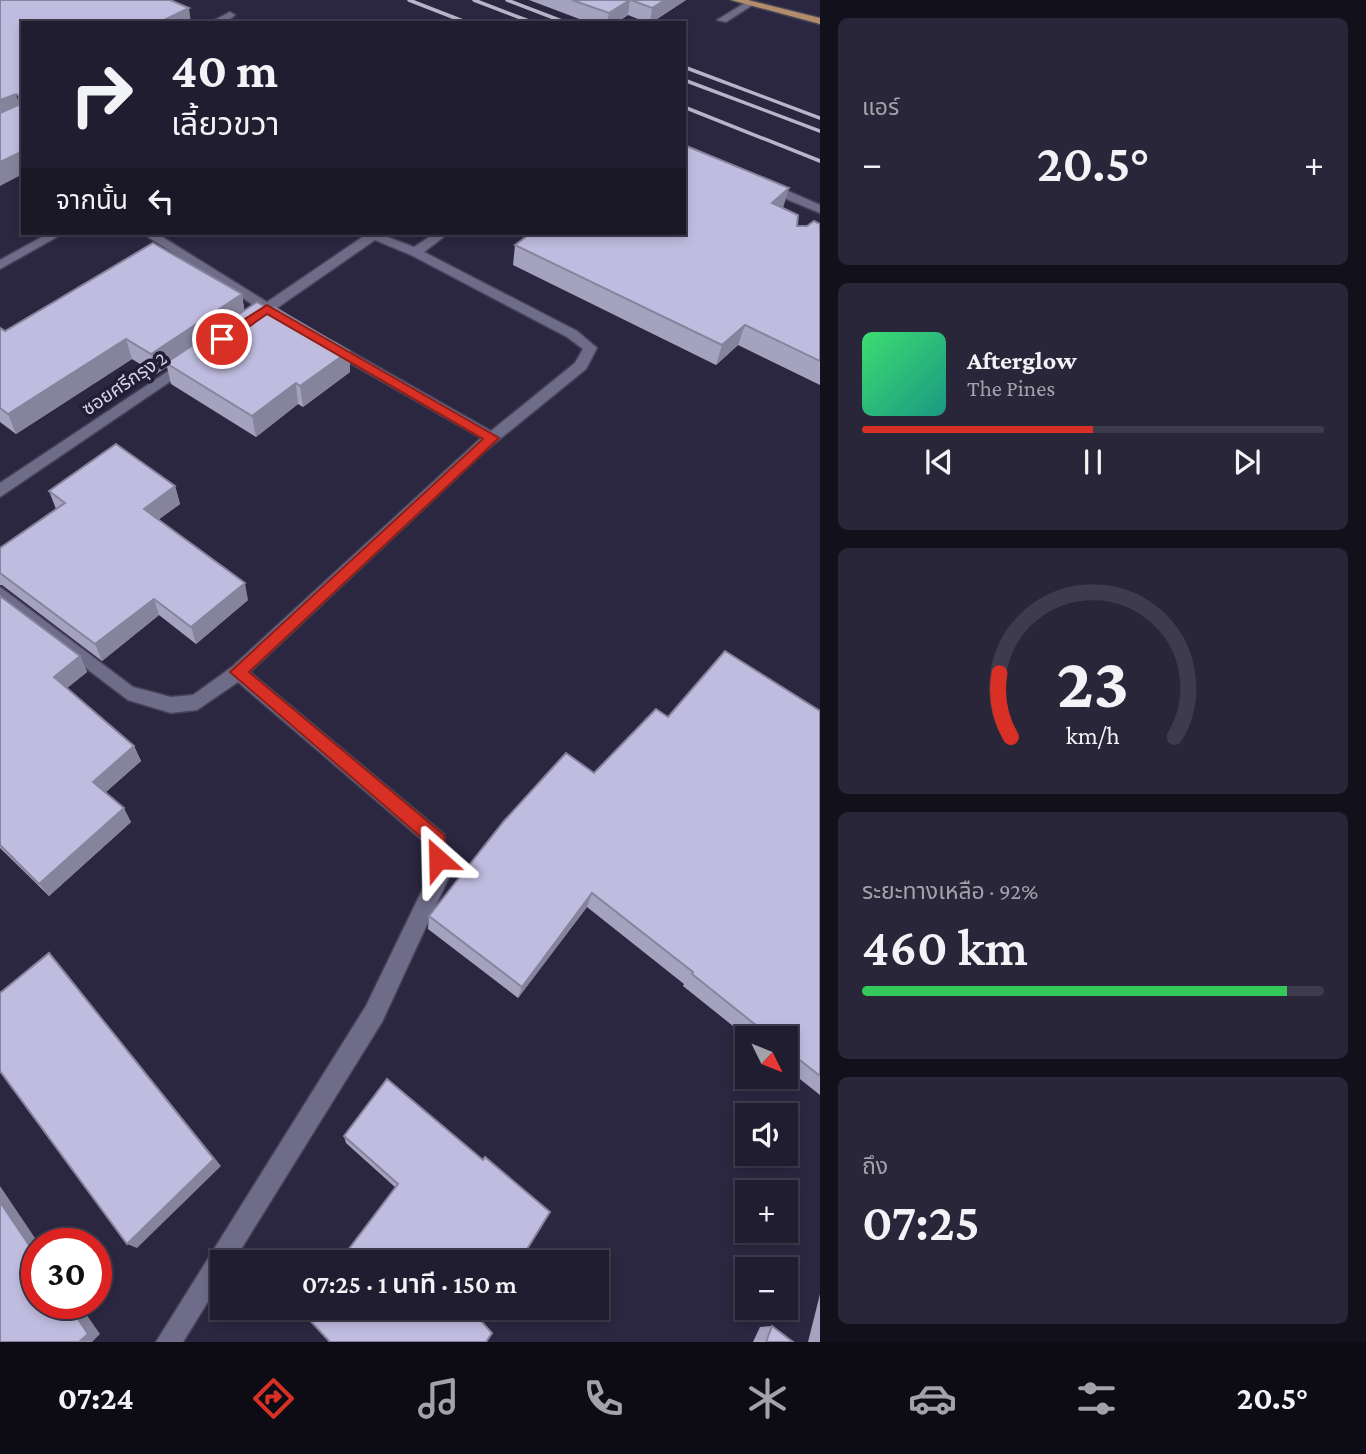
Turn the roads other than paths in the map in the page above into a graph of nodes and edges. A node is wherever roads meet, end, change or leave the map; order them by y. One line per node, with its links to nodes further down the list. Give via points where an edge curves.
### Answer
1 (736, 0): 3 (main road)
2 (786, 0): 3 (main road, via 820,21)
3 (748, 4): 5 (street)
4 (230, 15): 6 (street)
5 (722, 20)
6 (219, 21)
7 (755, 182): 8 (street)
8 (820, 209)
9 (54, 235): 15 (street)
10 (151, 235): 16 (street)
11 (369, 235): 16 (street)
12 (372, 235): 14 (street)
13 (440, 235): 14 (street)
14 (415, 252): 21 (street, via 572,334 590,348 581,366)
15 (0, 265)
16 (267, 309): 17 (street); 18 (street)
17 (290, 322)
18 (233, 331)
19 (314, 336): 21 (street)
20 (200, 354): 22 (street, ซอยศรีกรุง 2)
21 (492, 438): 24 (street)
22 (0, 491)
23 (0, 594): 24 (street, via 128,693 171,705 197,702)
24 (238, 672): 25 (street, via 437,840 439,877 374,1014)
25 (169, 1342)

